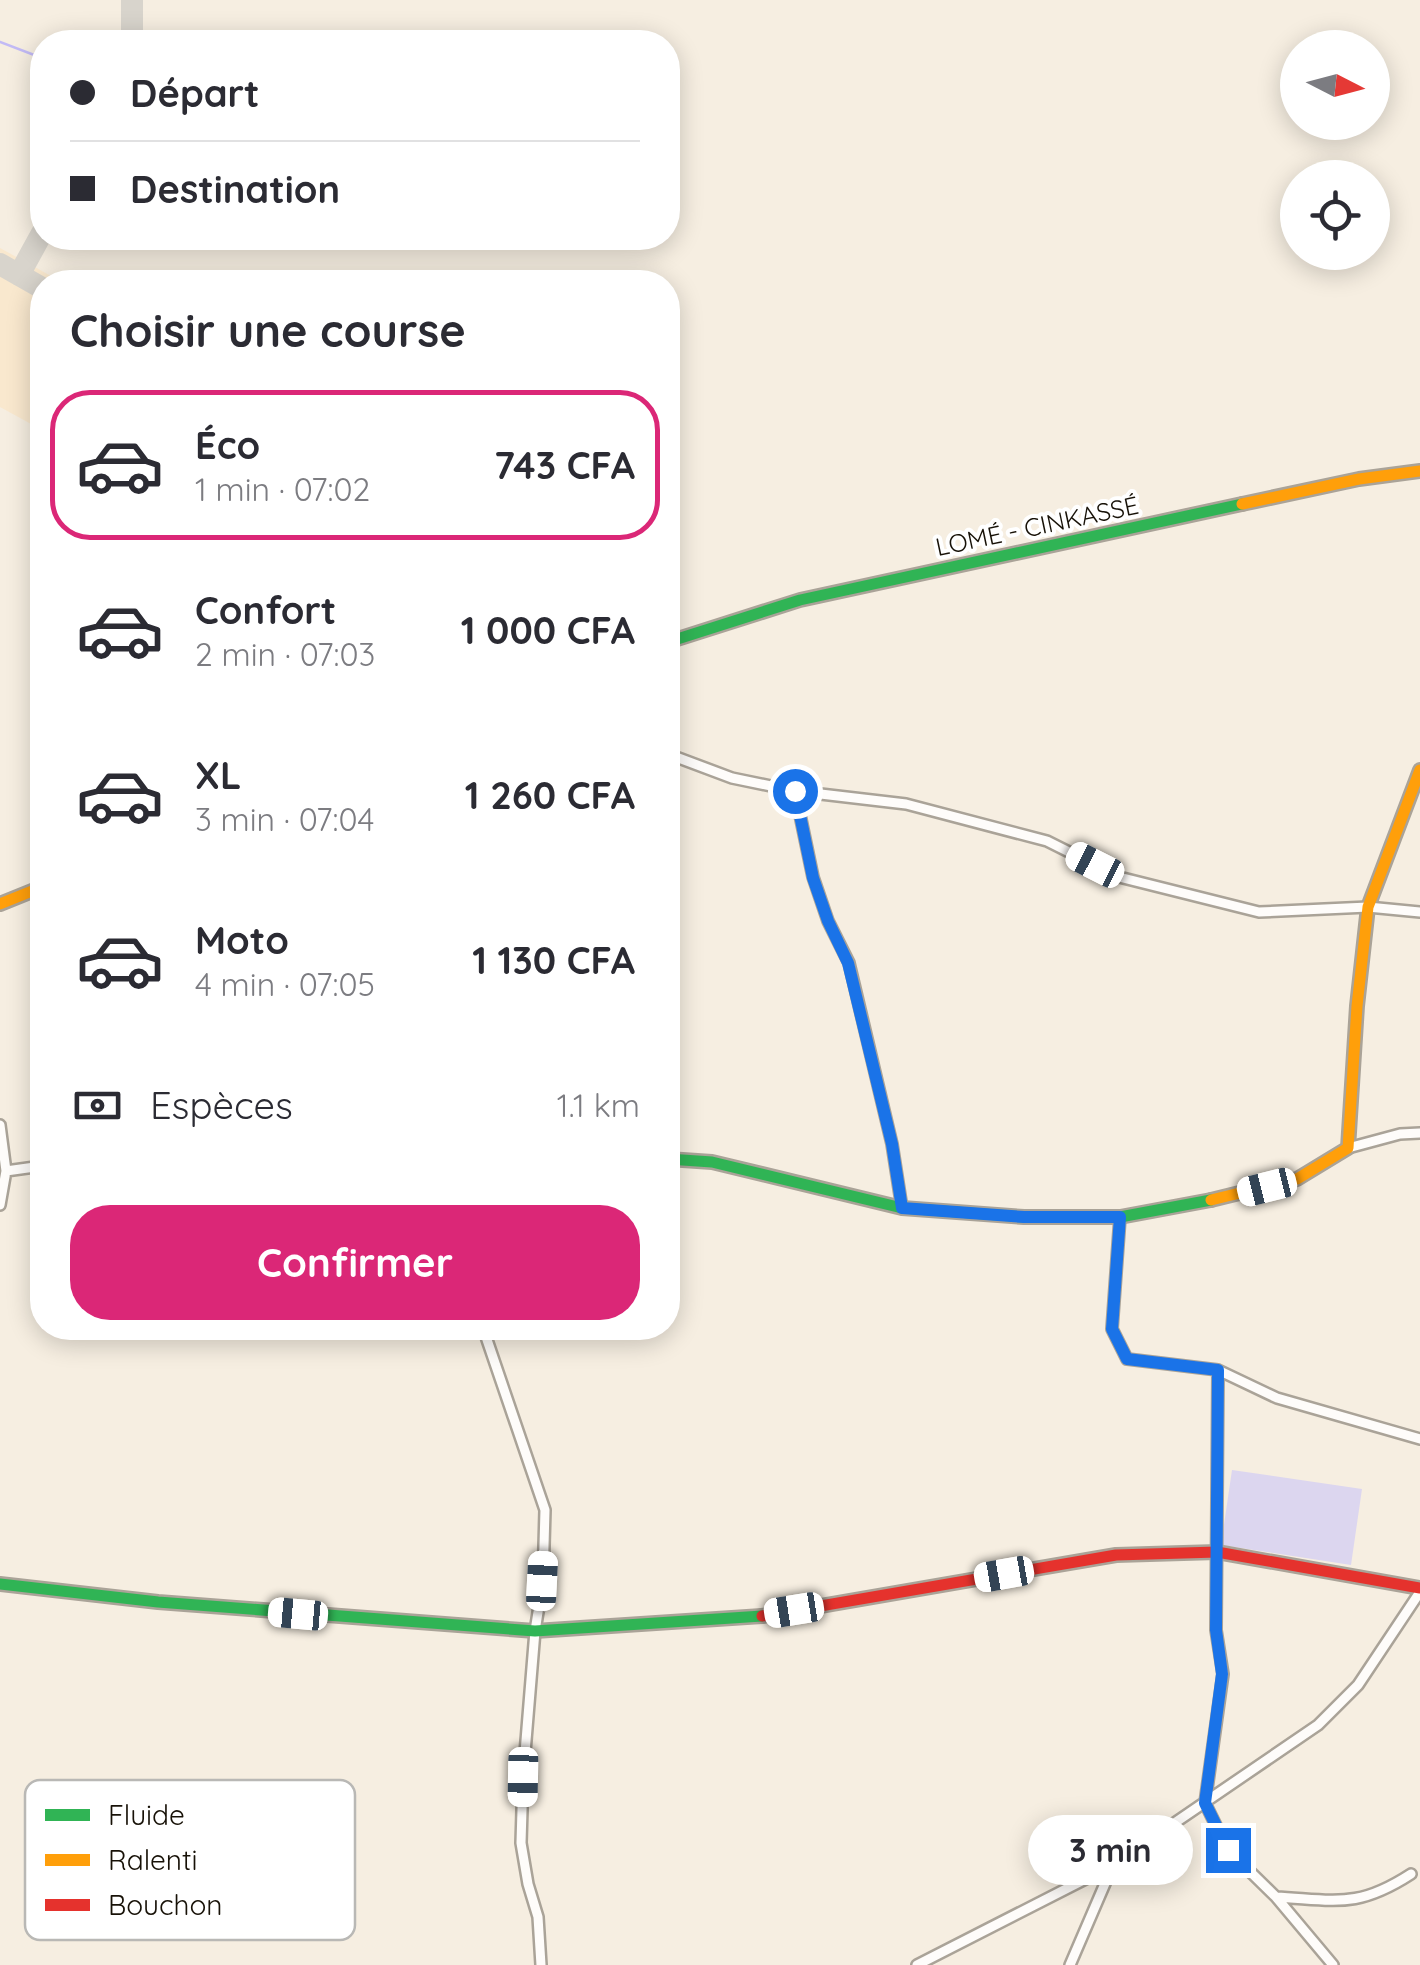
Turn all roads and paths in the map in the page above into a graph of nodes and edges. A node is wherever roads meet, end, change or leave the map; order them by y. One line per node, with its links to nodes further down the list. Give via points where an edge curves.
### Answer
1 (1420, 471): 2 (main road, LOMÉ - CINKASSÉ, via 800,600)
2 (680, 638)
3 (680, 758): 5 (street)
4 (1420, 770): 8 (main road)
5 (795, 791): 8 (street, via 906,804 1047,840 1119,877 1259,912); 17 (street, via 813,878 848,963)
6 (30, 892): 7 (main road)
7 (0, 904)
8 (1368, 907): 9 (street); 12 (main road)
9 (1420, 912)
10 (0, 1124): 15 (street)
11 (1420, 1133): 12 (street)
12 (1348, 1148): 18 (main road, via 1297,1179)
13 (680, 1160): 17 (main road)
14 (30, 1168): 15 (street)
15 (6, 1171): 16 (street)
16 (0, 1206)
17 (902, 1208): 18 (main road)
18 (1120, 1217): 20 (street, via 1112,1329 1127,1359)
19 (487, 1340): 25 (street, via 545,1510)
20 (1218, 1370): 21 (street, via 1276,1398); 22 (street)
21 (1420, 1439)
22 (1216, 1552): 24 (main road); 25 (main road, via 1116,1555 764,1616); 26 (street, via 1222,1674)
23 (0, 1584): 25 (main road)
24 (1420, 1590): 26 (street, via 1358,1685 1318,1725)
25 (535, 1631): 30 (street, via 521,1843 538,1917)
26 (1205, 1803): 27 (street); 29 (street, via 1228,1850)
27 (1112, 1865): 31 (street); 32 (street)
28 (1410, 1874): 29 (street, via 1380,1894 1350,1901)
29 (1276, 1897): 33 (street)
30 (540, 1965)
31 (916, 1965)
32 (1070, 1965)
33 (1334, 1965)

